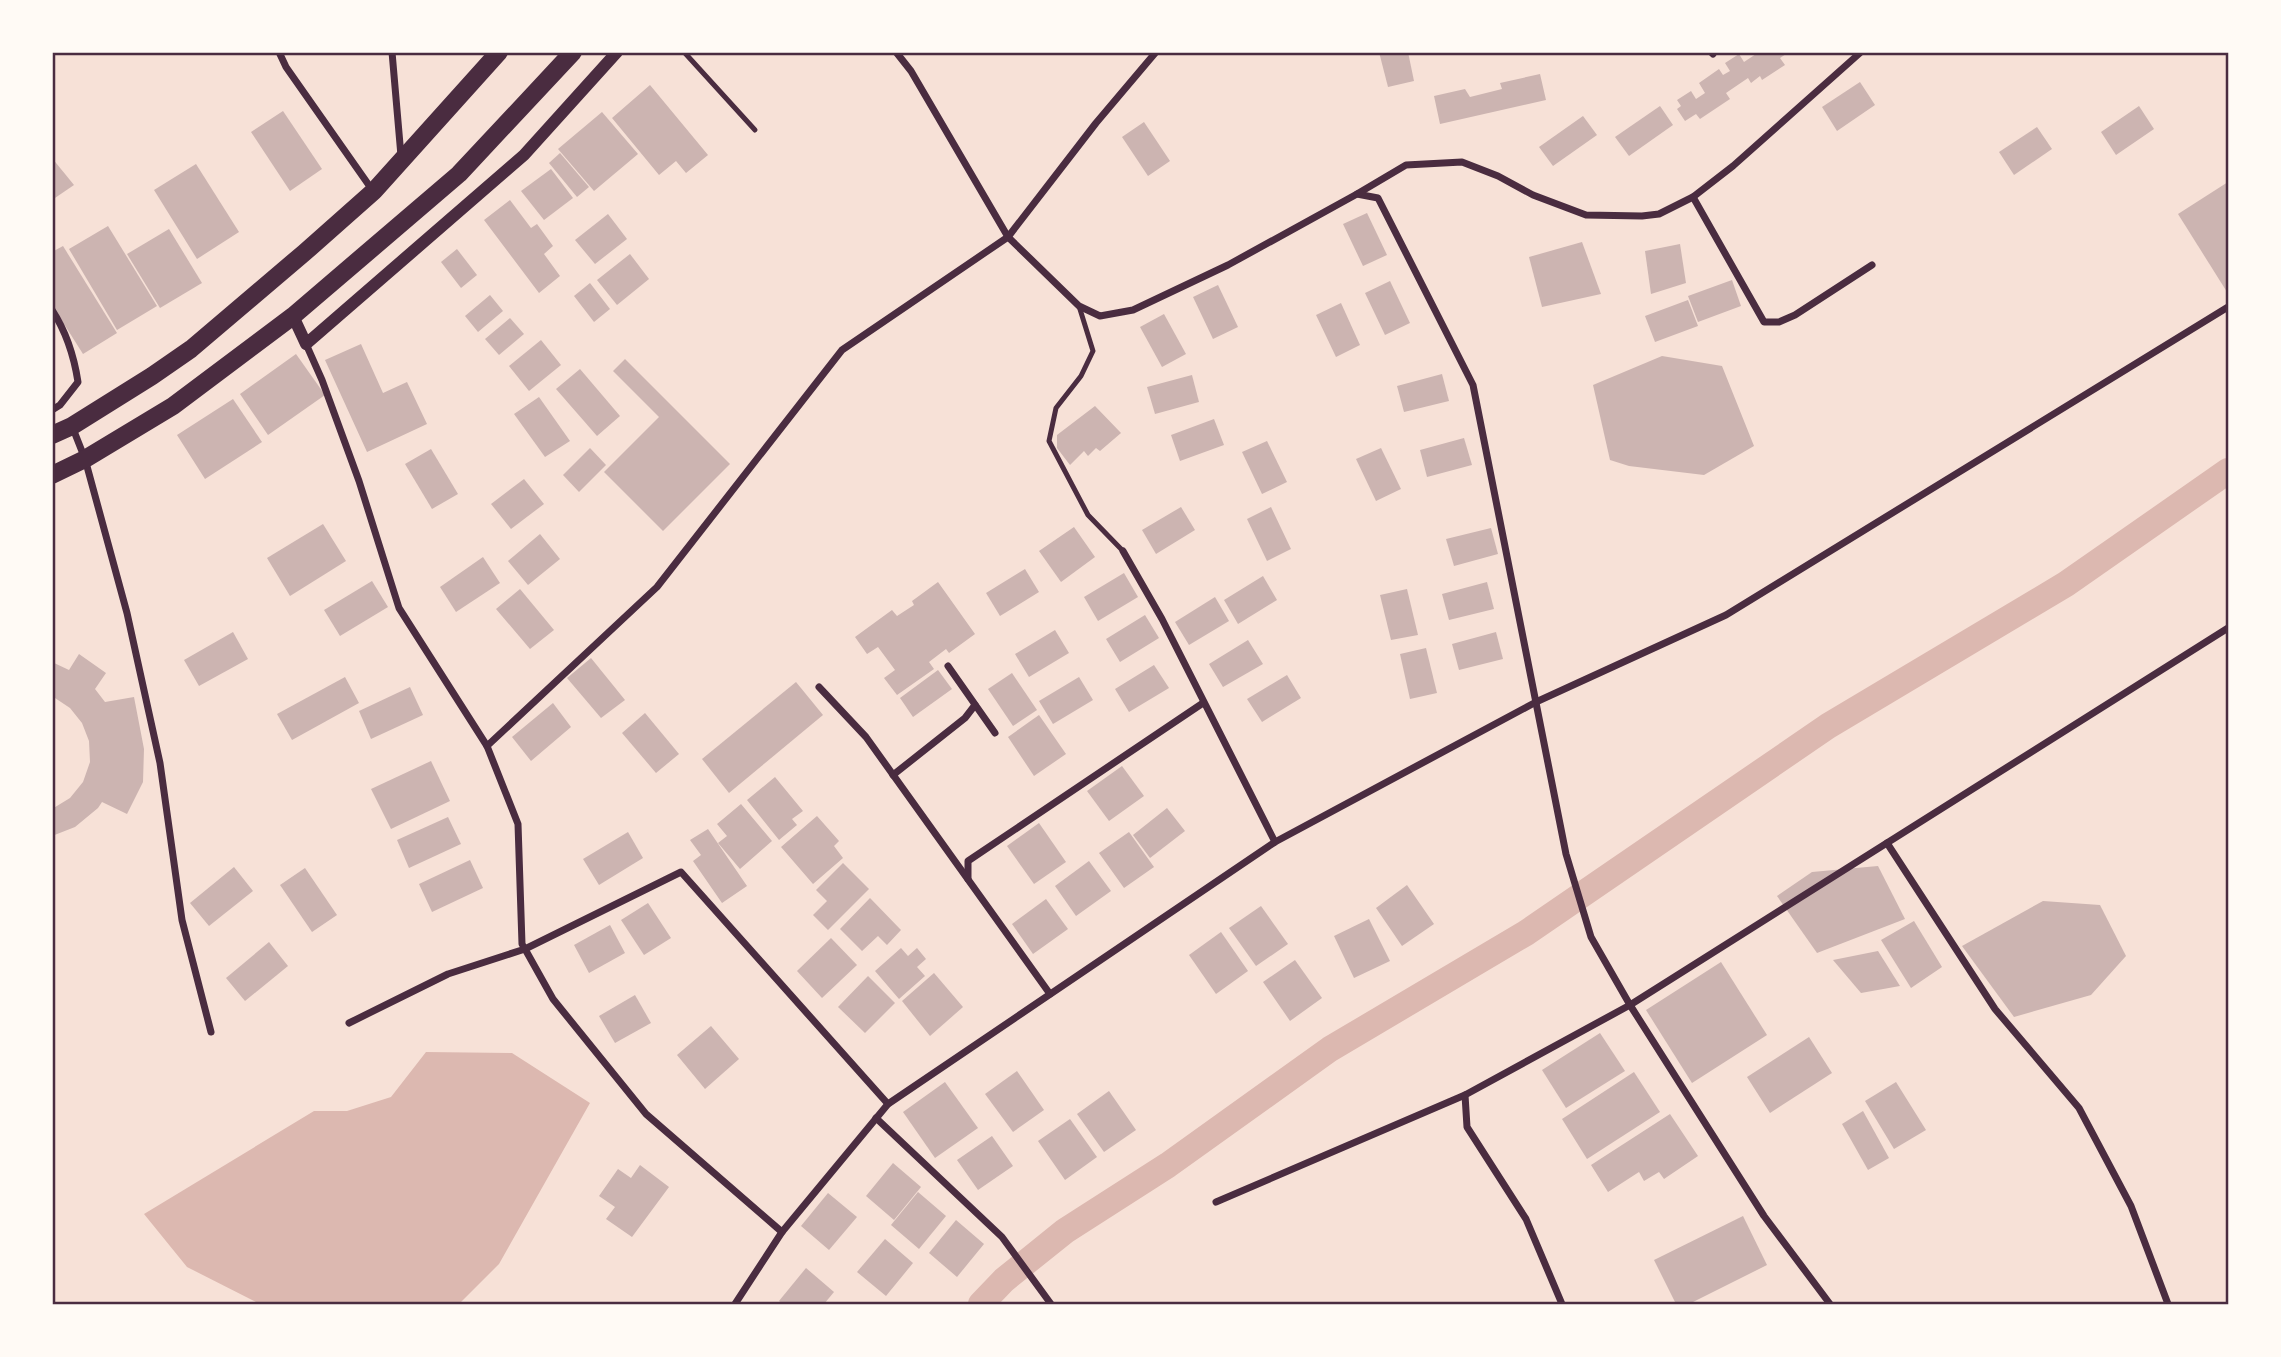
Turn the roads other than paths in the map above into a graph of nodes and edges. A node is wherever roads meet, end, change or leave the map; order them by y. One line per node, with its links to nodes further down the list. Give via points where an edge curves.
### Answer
1 (279, 52): 12 (street)
2 (392, 52): 11 (street)
3 (499, 52): 11 (main road)
4 (573, 52): 20 (main road, via 459,174)
5 (617, 52): 21 (street, via 524,155)
6 (684, 52): 10 (lane)
7 (895, 52): 15 (street, via 911,71)
8 (1156, 52): 15 (street)
9 (1861, 52): 14 (street)
10 (755, 130)
11 (401, 161): 12 (main road)
12 (374, 191): 23 (main road, via 191,349)
13 (1357, 194): 14 (street, via 1406,164 1462,162 1586,215 1660,214); 17 (street, via 1228,265 1133,310 1100,316); 31 (street, via 1378,198 1473,385)
14 (1693, 197): 16 (street, via 1764,322 1795,316)
15 (1008, 237): 17 (street); 35 (street, via 842,350 657,587)
16 (1871, 265)
17 (1079, 306): 27 (lane, via 1093,351 1081,376 1056,408 1049,441 1088,515)
18 (2228, 307): 31 (street, via 1726,615)
19 (52, 310): 22 (street, via 74,356 78,382)
20 (293, 316): 21 (street); 25 (main road, via 173,406)
21 (306, 344): 35 (street, via 359,481 399,608)
22 (52, 411)
23 (72, 426): 24 (main road); 25 (street)
24 (52, 435)
25 (85, 458): 26 (main road); 44 (street, via 127,613 160,763 182,920)
26 (52, 475)
27 (1123, 551): 32 (street)
28 (2228, 628): 38 (street)
29 (948, 666): 33 (street)
30 (819, 687): 36 (street, via 866,737)
31 (1536, 702): 37 (street); 42 (street, via 1566,854 1591,937)
32 (1203, 703): 37 (street); 39 (street, via 968,861)
33 (975, 705): 34 (street); 36 (street)
34 (995, 733)
35 (486, 746): 40 (street, via 518,824)
36 (893, 775): 39 (street)
37 (1275, 842): 41 (street)
38 (1887, 843): 42 (street); 54 (street, via 1995,1009 2079,1108 2131,1206)
39 (968, 879): 41 (street)
40 (525, 949): 43 (street, via 448,974); 46 (street, via 681,872); 49 (street, via 553,999 646,1114)
41 (1050, 993): 46 (street)
42 (1630, 1005): 45 (street); 53 (street, via 1764,1216)
43 (349, 1023)
44 (211, 1032)
45 (1465, 1095): 48 (street); 52 (street, via 1467,1127 1526,1219)
46 (888, 1104): 47 (street)
47 (876, 1118): 49 (street); 51 (street, via 1002,1237)
48 (1216, 1202)
49 (782, 1232): 50 (street)
50 (735, 1304)
51 (1051, 1304)
52 (1562, 1304)
53 (1830, 1304)
54 (2168, 1304)

